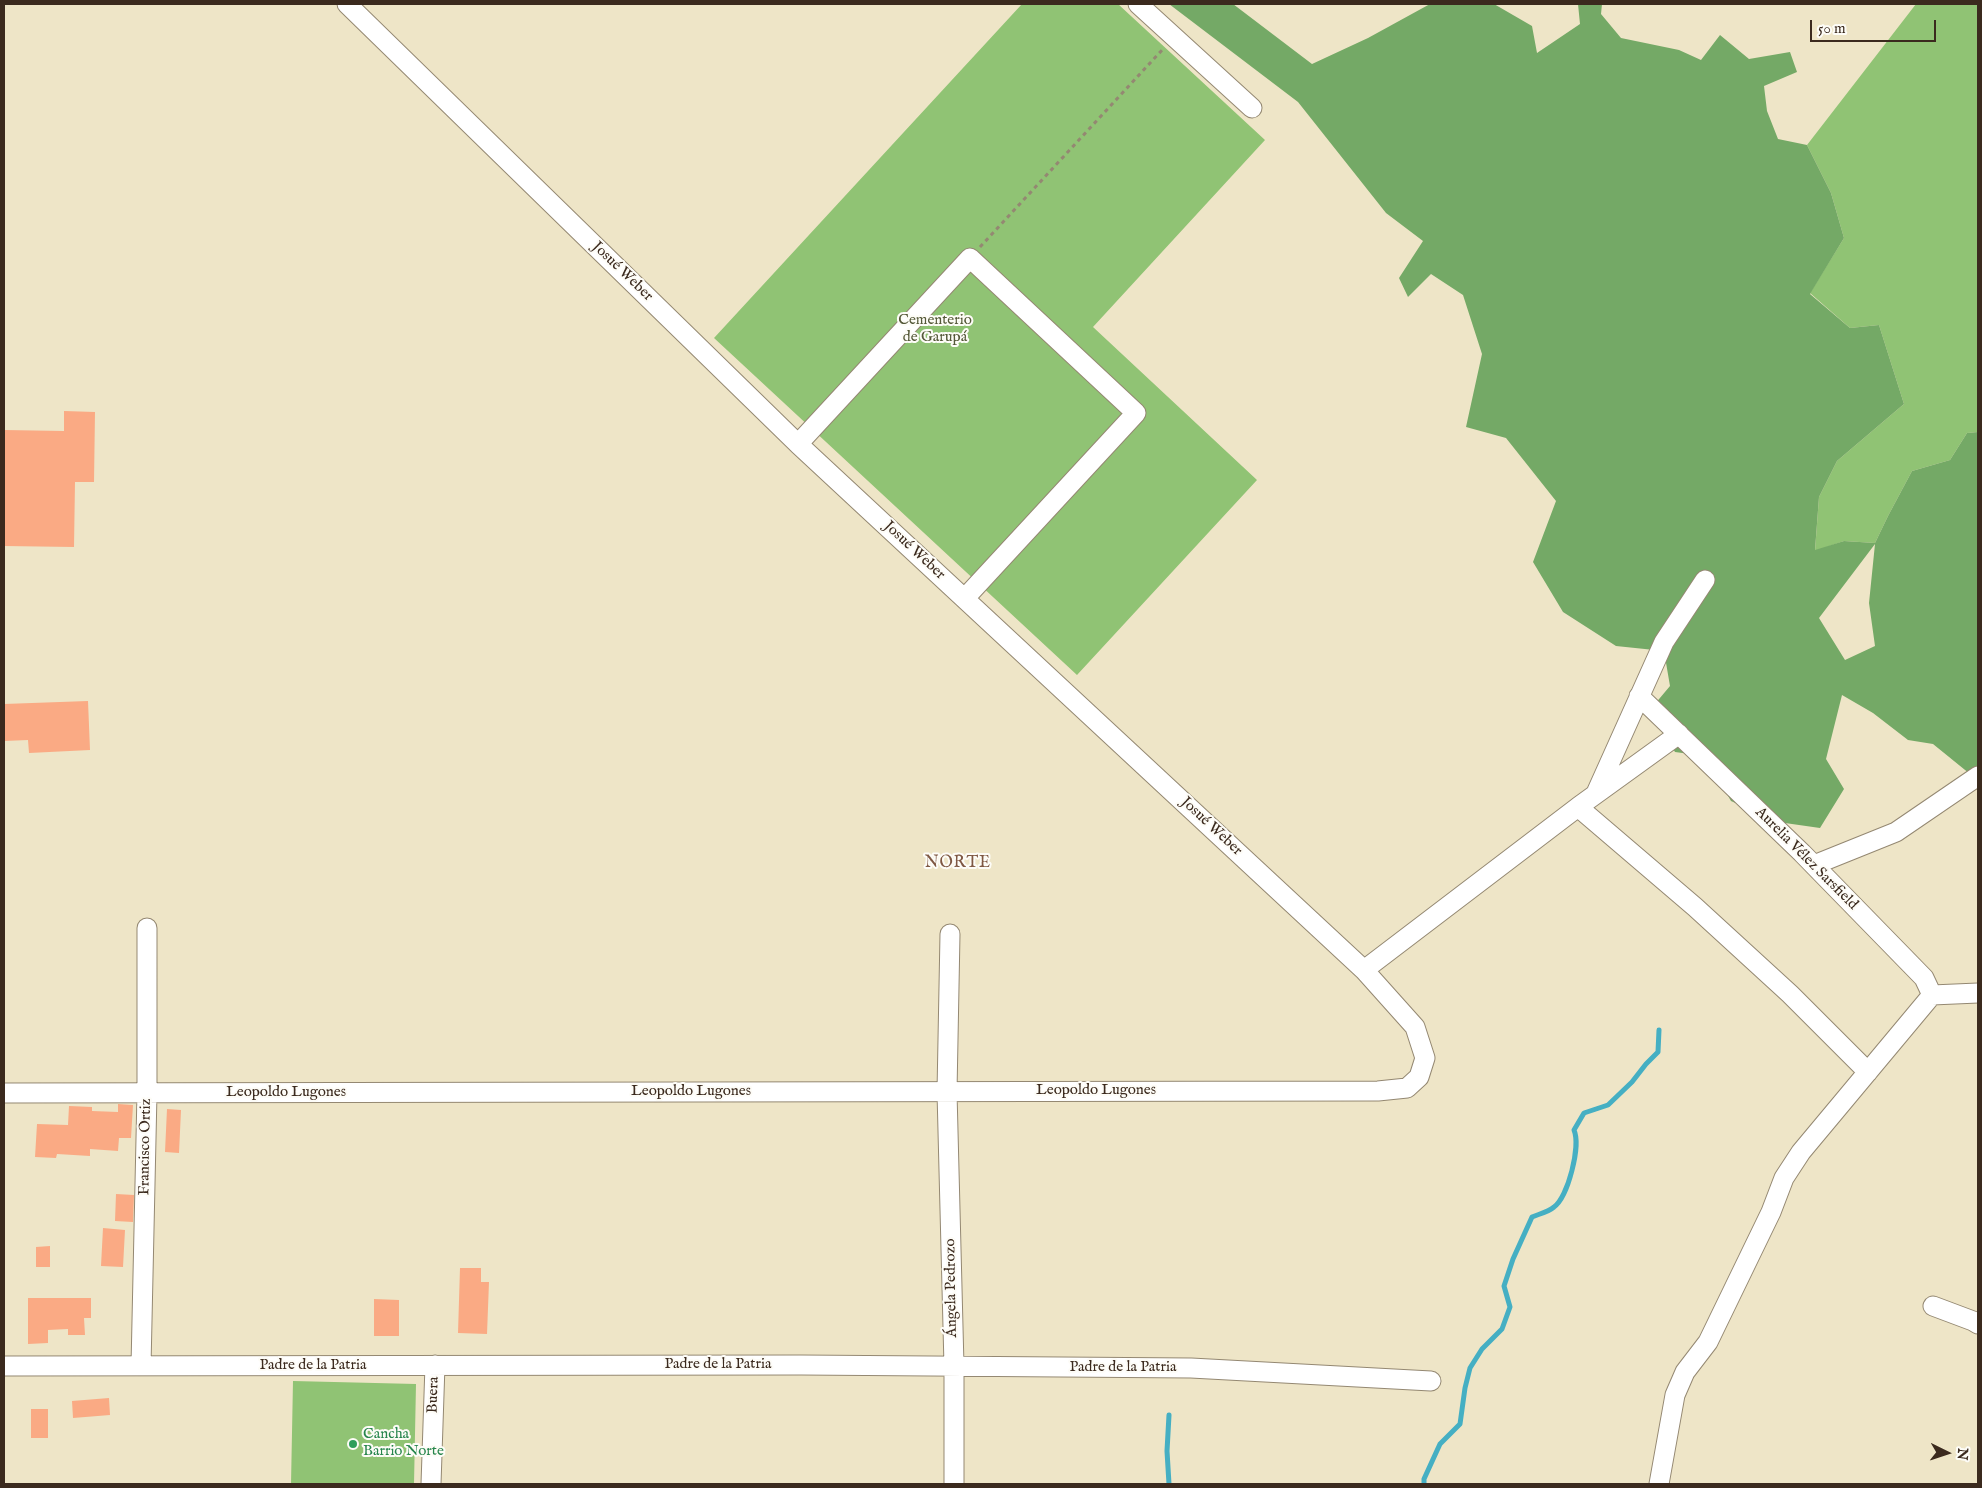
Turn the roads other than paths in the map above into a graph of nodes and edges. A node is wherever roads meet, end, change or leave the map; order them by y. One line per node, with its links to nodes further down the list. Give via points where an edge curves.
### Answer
1 (347, 4): 4 (street, Josué Weber)
2 (1138, 4): 3 (street)
3 (1252, 108)
4 (798, 444): 6 (street, Josué Weber); 6 (street, via 970,258 1136,413)
5 (1705, 580): 7 (street, via 1664,642)
6 (965, 598): 15 (street, Josué Weber)
7 (1639, 696): 8 (street, Aurelia Vélez Sarsfield); 10 (street)
8 (1679, 734): 10 (street); 12 (street, Aurelia Vélez Sarsfield)
9 (1978, 776): 12 (street, via 1896,832)
10 (1597, 792): 11 (street)
11 (1578, 807): 15 (street); 18 (street, via 1695,907 1790,994)
12 (1814, 865): 17 (street, Aurelia Vélez Sarsfield, via 1924,978)
13 (147, 928): 22 (street, Francisco Ortiz)
14 (950, 934): 20 (street, Ángela Pedrozo)
15 (1364, 970): 19 (street, Josué Weber, via 1415,1027 1425,1058 1419,1077 1407,1088)
16 (1978, 994): 17 (street)
17 (1932, 995): 18 (street)
18 (1868, 1072): 32 (street, via 1801,1152 1784,1178 1771,1212 1708,1342 1685,1372 1675,1396)
19 (1378, 1091): 20 (street, Leopoldo Lugones)
20 (947, 1092): 22 (street, Leopoldo Lugones); 28 (street, Ángela Pedrozo)
21 (4, 1093): 22 (street, Leopoldo Lugones)
22 (147, 1093): 27 (street, Francisco Ortiz)
23 (1934, 1306): 24 (street)
24 (1978, 1324)
25 (435, 1365): 27 (street, Padre de la Patria); 28 (street, Padre de la Patria); 30 (street, Buera)
26 (4, 1366): 27 (street, Padre de la Patria)
27 (141, 1366)
28 (954, 1366): 29 (street, Padre de la Patria, via 1191,1368); 31 (street, Ángela Pedrozo)
29 (1431, 1382)
30 (431, 1484)
31 (954, 1484)
32 (1660, 1484)

